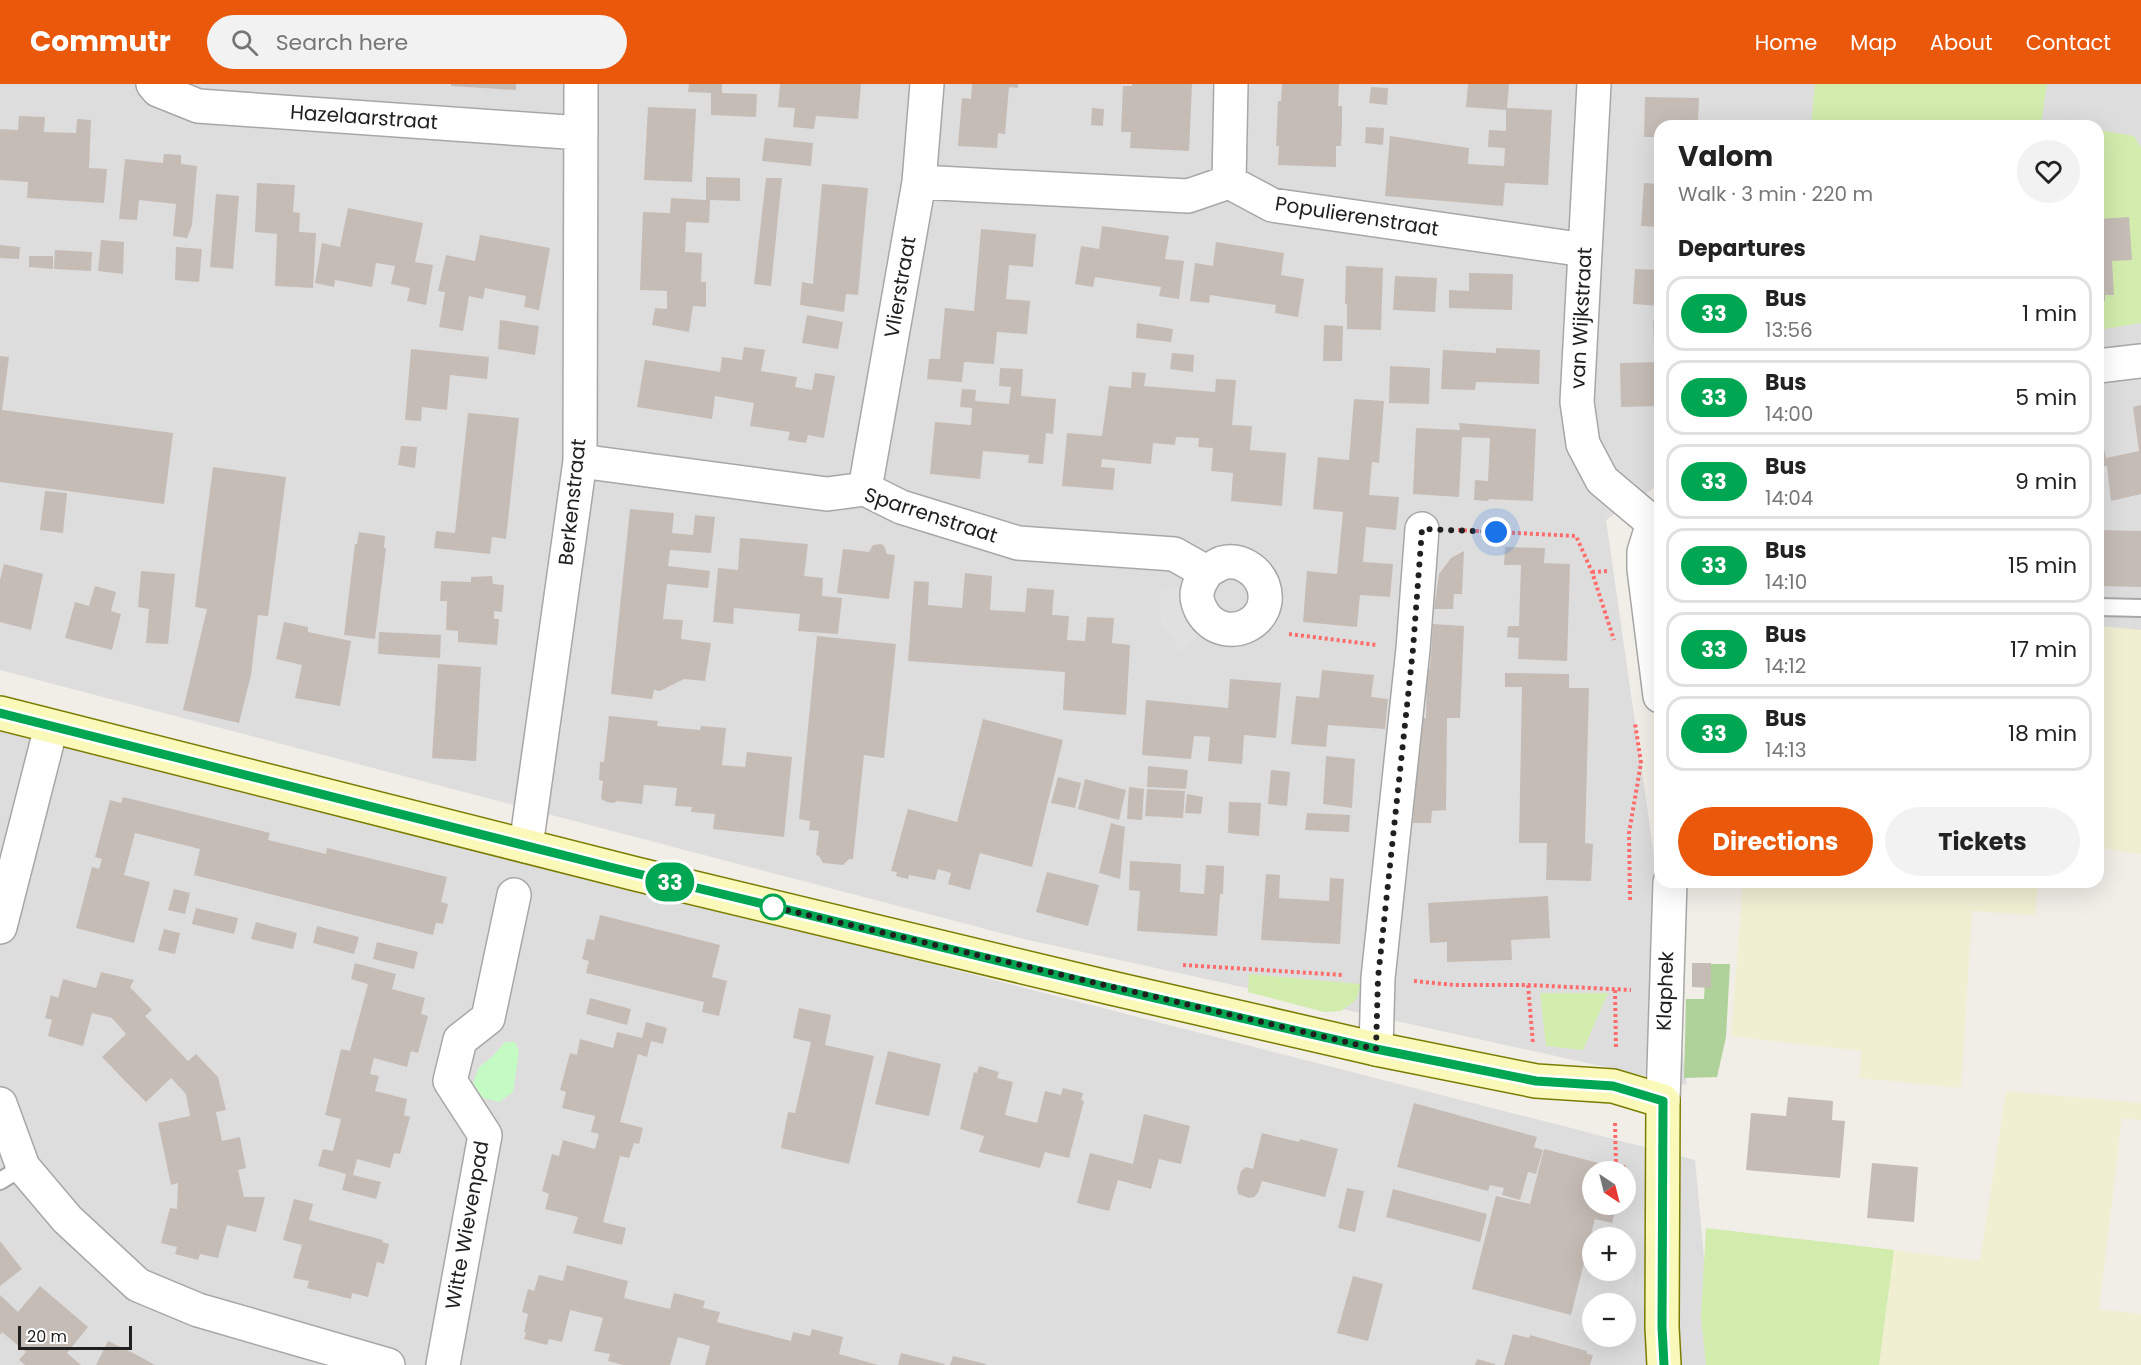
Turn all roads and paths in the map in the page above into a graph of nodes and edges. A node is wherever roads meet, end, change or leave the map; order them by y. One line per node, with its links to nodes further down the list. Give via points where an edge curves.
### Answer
1 (153, 84): 6 (street, Hazelaarstraat, via 158,90 198,106)
2 (581, 84): 6 (street, Berkenstraat)
3 (927, 84): 7 (street, Vlierstraat)
4 (1231, 84): 8 (street)
5 (1594, 84): 9 (street, van Wijkstraat)
6 (581, 133): 12 (street, Berkenstraat)
7 (919, 182): 8 (street, via 1188,196); 13 (street, Vlierstraat)
8 (1229, 182): 9 (street, Populierenstraat, via 1272,206)
9 (1585, 250): 14 (street, van Wijkstraat, via 1577,402 1583,444 1602,480)
10 (2141, 361): 11 (street)
11 (2104, 365)
12 (580, 461): 13 (street, Sparrenstraat, via 827,494); 27 (street, Berkenstraat)
13 (865, 489): 17 (street, Sparrenstraat, via 901,507 1018,543 1174,554)
14 (1654, 518)
15 (1654, 527): 22 (street, via 1644,552)
16 (1422, 529): 21 (path, via 1576,536); 23 (street)
17 (1206, 572): 20 (street, via 1197,589 1199,608 1210,623 1228,630); 20 (street, via 1223,563 1243,564 1259,575 1266,594 1261,613)
18 (2104, 607): 19 (lane)
19 (2141, 608)
20 (1247, 627): 23 (path)
21 (1616, 643)
22 (1654, 648)
23 (1413, 649): 35 (street, via 1378,978)
24 (0, 713): 26 (street)
25 (1635, 718): 30 (path, via 1641,763 1629,833)
26 (51, 727): 27 (street); 31 (street)
27 (526, 846): 35 (street)
28 (1670, 888): 37 (street, Klaphek)
29 (514, 895): 41 (street, Witte Wievenpad, via 488,1017 460,1040 450,1081 485,1135)
30 (1630, 901)
31 (0, 927)
32 (1632, 979): 34 (path, via 1632,990)
33 (1527, 985): 36 (path)
34 (1615, 990)
35 (1376, 1049): 36 (street)
36 (1536, 1081): 37 (street, via 1613,1086)
37 (1663, 1101): 42 (street)
38 (0, 1104): 39 (street)
39 (12, 1174): 40 (street, via 138,1285 198,1310)
40 (388, 1365)
41 (443, 1365)
42 (1664, 1365)

